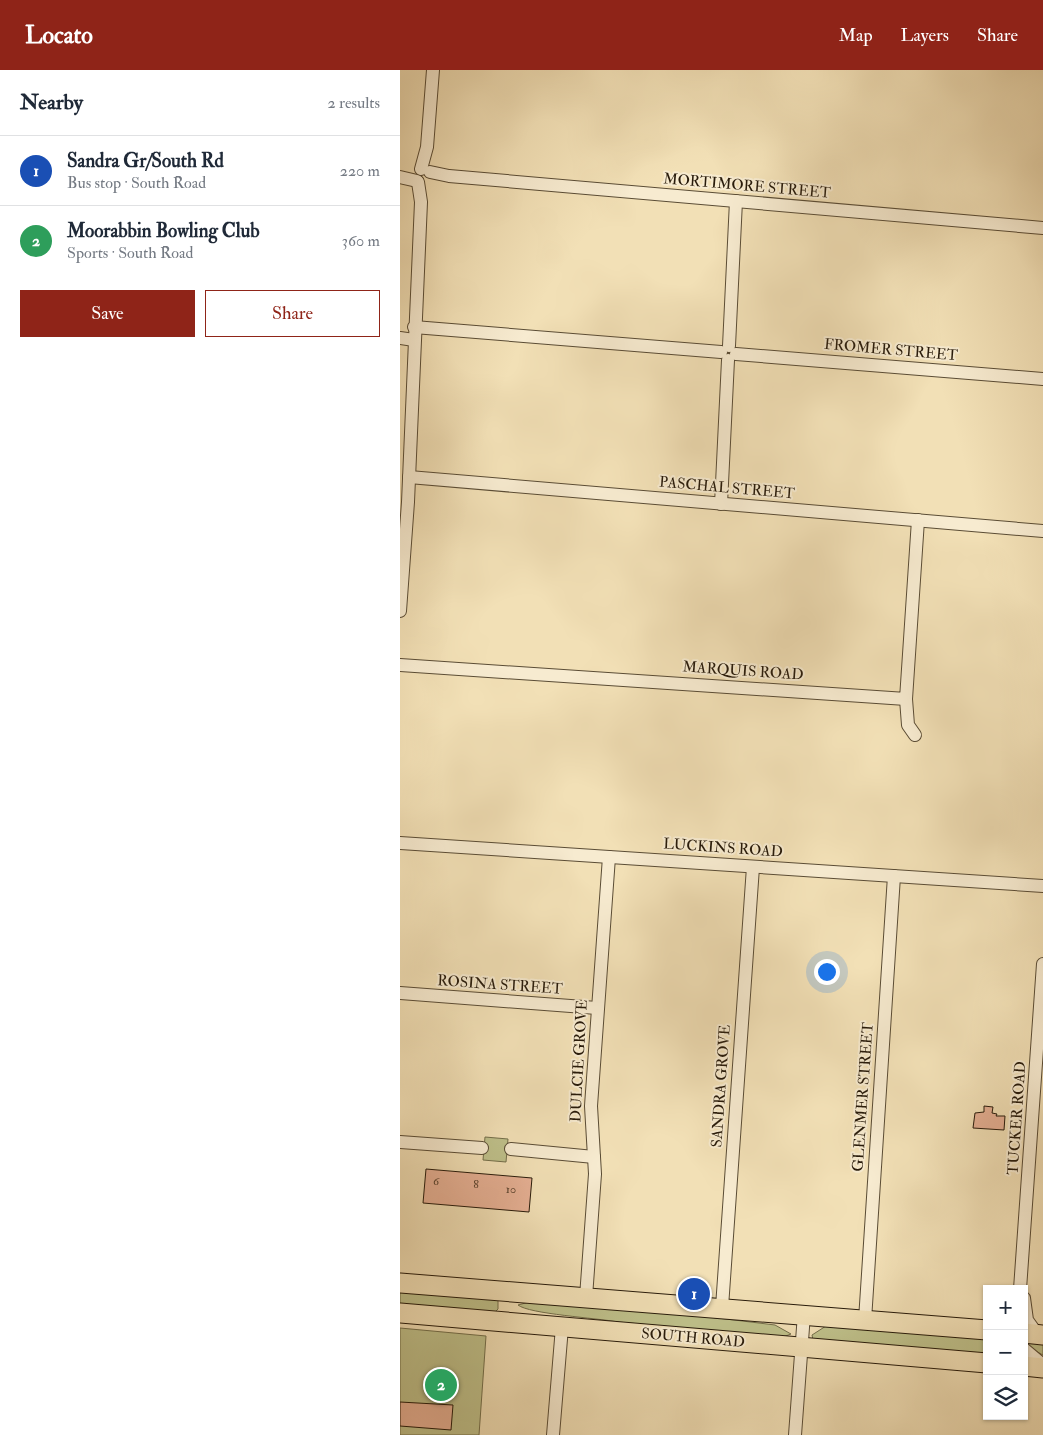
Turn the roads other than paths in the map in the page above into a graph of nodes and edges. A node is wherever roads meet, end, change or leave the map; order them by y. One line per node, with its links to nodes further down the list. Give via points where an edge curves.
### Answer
1 (433, 70): 2 (street)
2 (423, 176): 3 (street, MORTIMORE STREET); 4 (street, MORTIMORE STREET); 6 (street)
3 (400, 177)
4 (736, 201): 5 (street, MORTIMORE STREET); 8 (street)
5 (1043, 228)
6 (414, 333): 7 (street, FROMER STREET); 8 (street, FROMER STREET); 10 (street)
7 (400, 338)
8 (728, 353): 9 (street, FROMER STREET); 12 (street)
9 (1043, 379)
10 (409, 478): 11 (street); 12 (street, PASCHAL STREET)
11 (404, 501): 15 (street)
12 (721, 504): 13 (street, PASCHAL STREET)
13 (918, 520): 14 (street, PASCHAL STREET); 17 (street)
14 (1043, 531)
15 (400, 611)
16 (400, 664): 17 (street, MARQUIS ROAD)
17 (906, 699): 18 (street, via 908,725)
18 (915, 735)
19 (400, 843): 20 (street, LUCKINS ROAD)
20 (609, 857): 21 (street, LUCKINS ROAD); 26 (street, DULCIE GROVE)
21 (753, 867): 22 (street, LUCKINS ROAD); 36 (street, SANDRA GROVE)
22 (894, 876): 23 (street, LUCKINS ROAD); 39 (street, GLENMER STREET)
23 (1043, 886)
24 (1043, 964): 28 (street, TUCKER ROAD)
25 (400, 993): 26 (street, ROSINA STREET)
26 (597, 1008): 31 (street, DULCIE GROVE, via 590,1113)
27 (400, 1142): 29 (street)
28 (1037, 1146): 33 (street, TUCKER ROAD)
29 (482, 1148)
30 (511, 1150): 31 (street)
31 (594, 1157): 35 (street, DULCIE GROVE)
32 (400, 1283): 34 (highway)
33 (1022, 1285)
34 (509, 1291): 35 (highway); 41 (highway)
35 (586, 1297): 36 (highway)
36 (722, 1307): 38 (highway)
37 (400, 1313): 41 (highway, SOUTH ROAD)
38 (804, 1314): 39 (highway); 45 (street)
39 (865, 1320): 43 (highway)
40 (1028, 1321): 44 (street)
41 (507, 1322): 42 (highway, SOUTH ROAD)
42 (562, 1327): 45 (highway, SOUTH ROAD); 50 (street)
43 (983, 1330)
44 (1038, 1335)
45 (802, 1347): 47 (highway, SOUTH ROAD); 51 (street)
46 (1028, 1353): 49 (street)
47 (983, 1363)
48 (1028, 1366): 49 (highway)
49 (1043, 1367)
50 (553, 1435)
51 (795, 1435)

